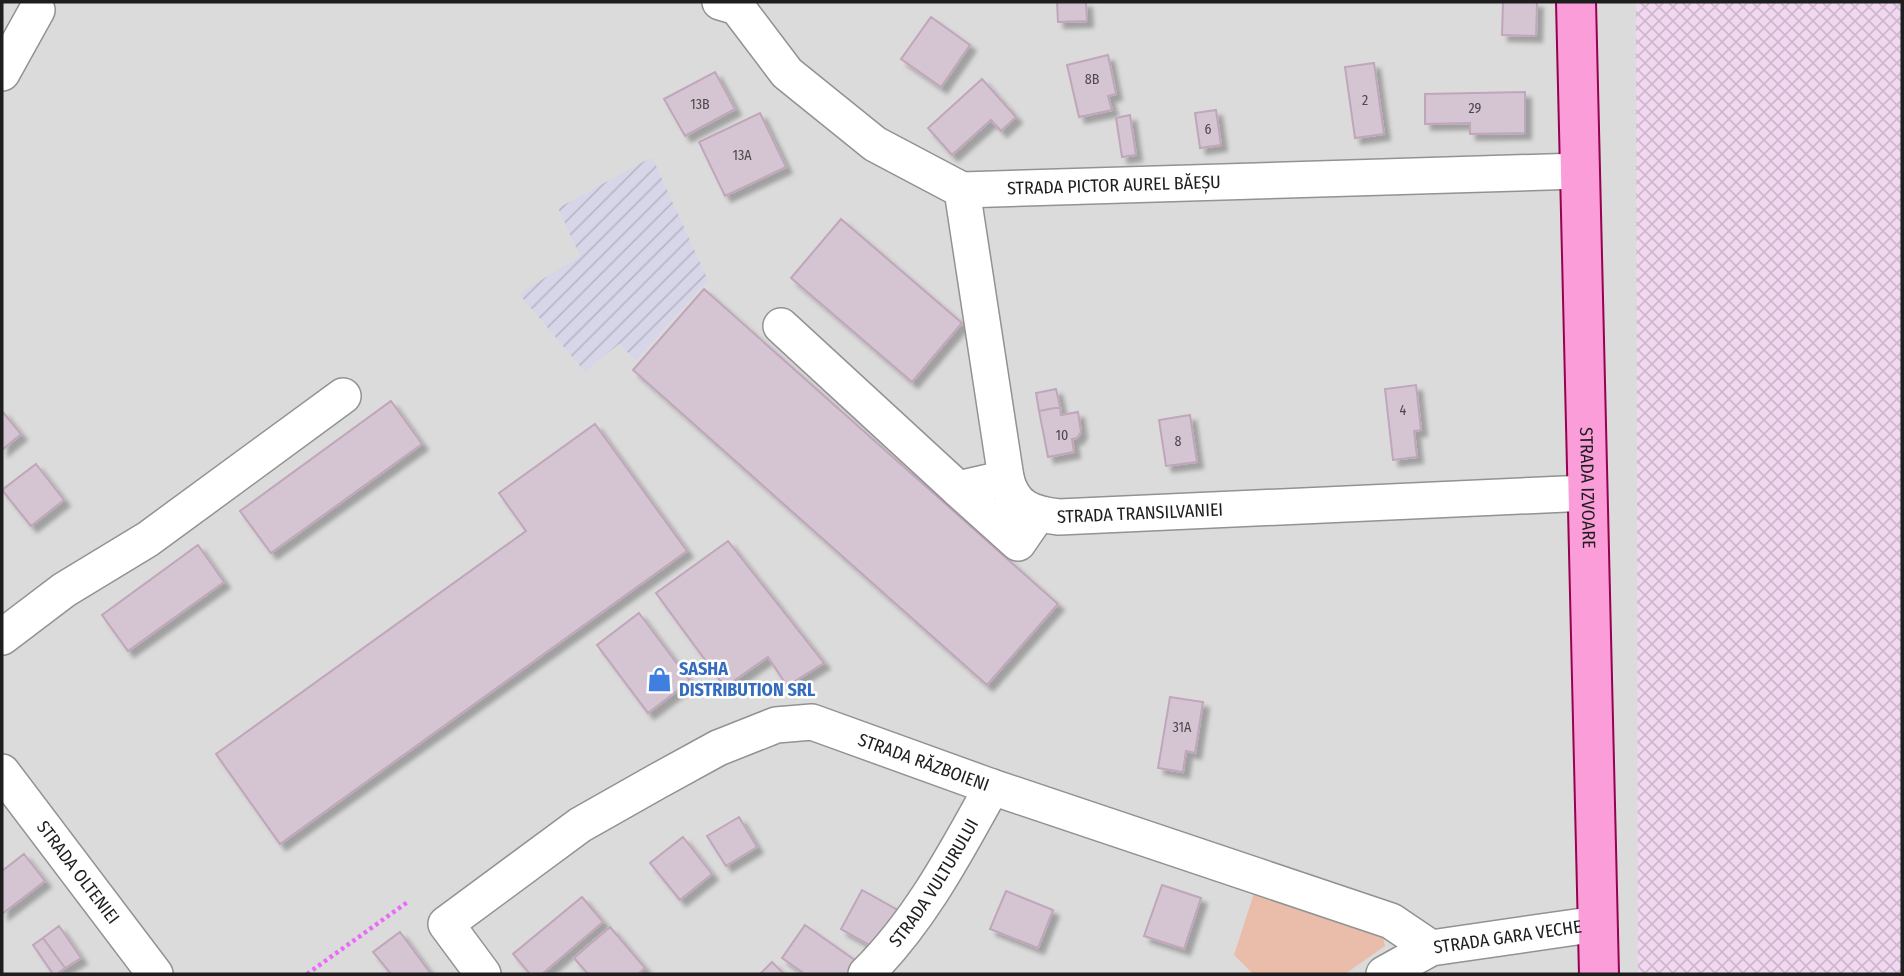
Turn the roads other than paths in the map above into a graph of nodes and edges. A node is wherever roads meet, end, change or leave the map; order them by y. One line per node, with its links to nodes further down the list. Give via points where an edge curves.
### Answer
1 (1576, 2): 5 (main road, STRADA IZVOARE)
2 (732, 3): 6 (street, STRADA PICTOR AUREL BĂEȘU, via 787,73 875,145)
3 (37, 10): 4 (street)
4 (2, 73)
5 (1579, 171): 6 (street, STRADA PICTOR AUREL BĂEȘU); 11 (main road, STRADA IZVOARE)
6 (962, 190): 9 (street, STRADA TRANSILVANIEI)
7 (782, 326): 10 (street)
8 (343, 396): 13 (street, via 148,539 64,590)
9 (1006, 478): 10 (street); 12 (street, STRADA TRANSILVANIEI, via 1009,493 1022,508)
10 (958, 489): 12 (street, via 1018,542)
11 (1587, 493): 12 (street, STRADA TRANSILVANIEI, via 1059,517); 16 (main road, STRADA IZVOARE)
12 (1038, 514)
13 (2, 637)
14 (2, 772): 18 (street, STRADA OLTENIEI)
15 (992, 787): 17 (street, STRADA RĂZBOIENI, via 1391,921); 19 (street, STRADA RĂZBOIENI, via 812,722 776,725 718,748 580,825 446,924); 20 (street, STRADA VULTURULUI, via 910,924)
16 (1597, 924): 17 (street, STRADA GARA VECHE); 22 (main road, STRADA IZVOARE)
17 (1431, 948): 21 (street, STRADA GARA VECHE)
18 (155, 974)
19 (483, 974)
20 (866, 974)
21 (1384, 974)
22 (1599, 974)

